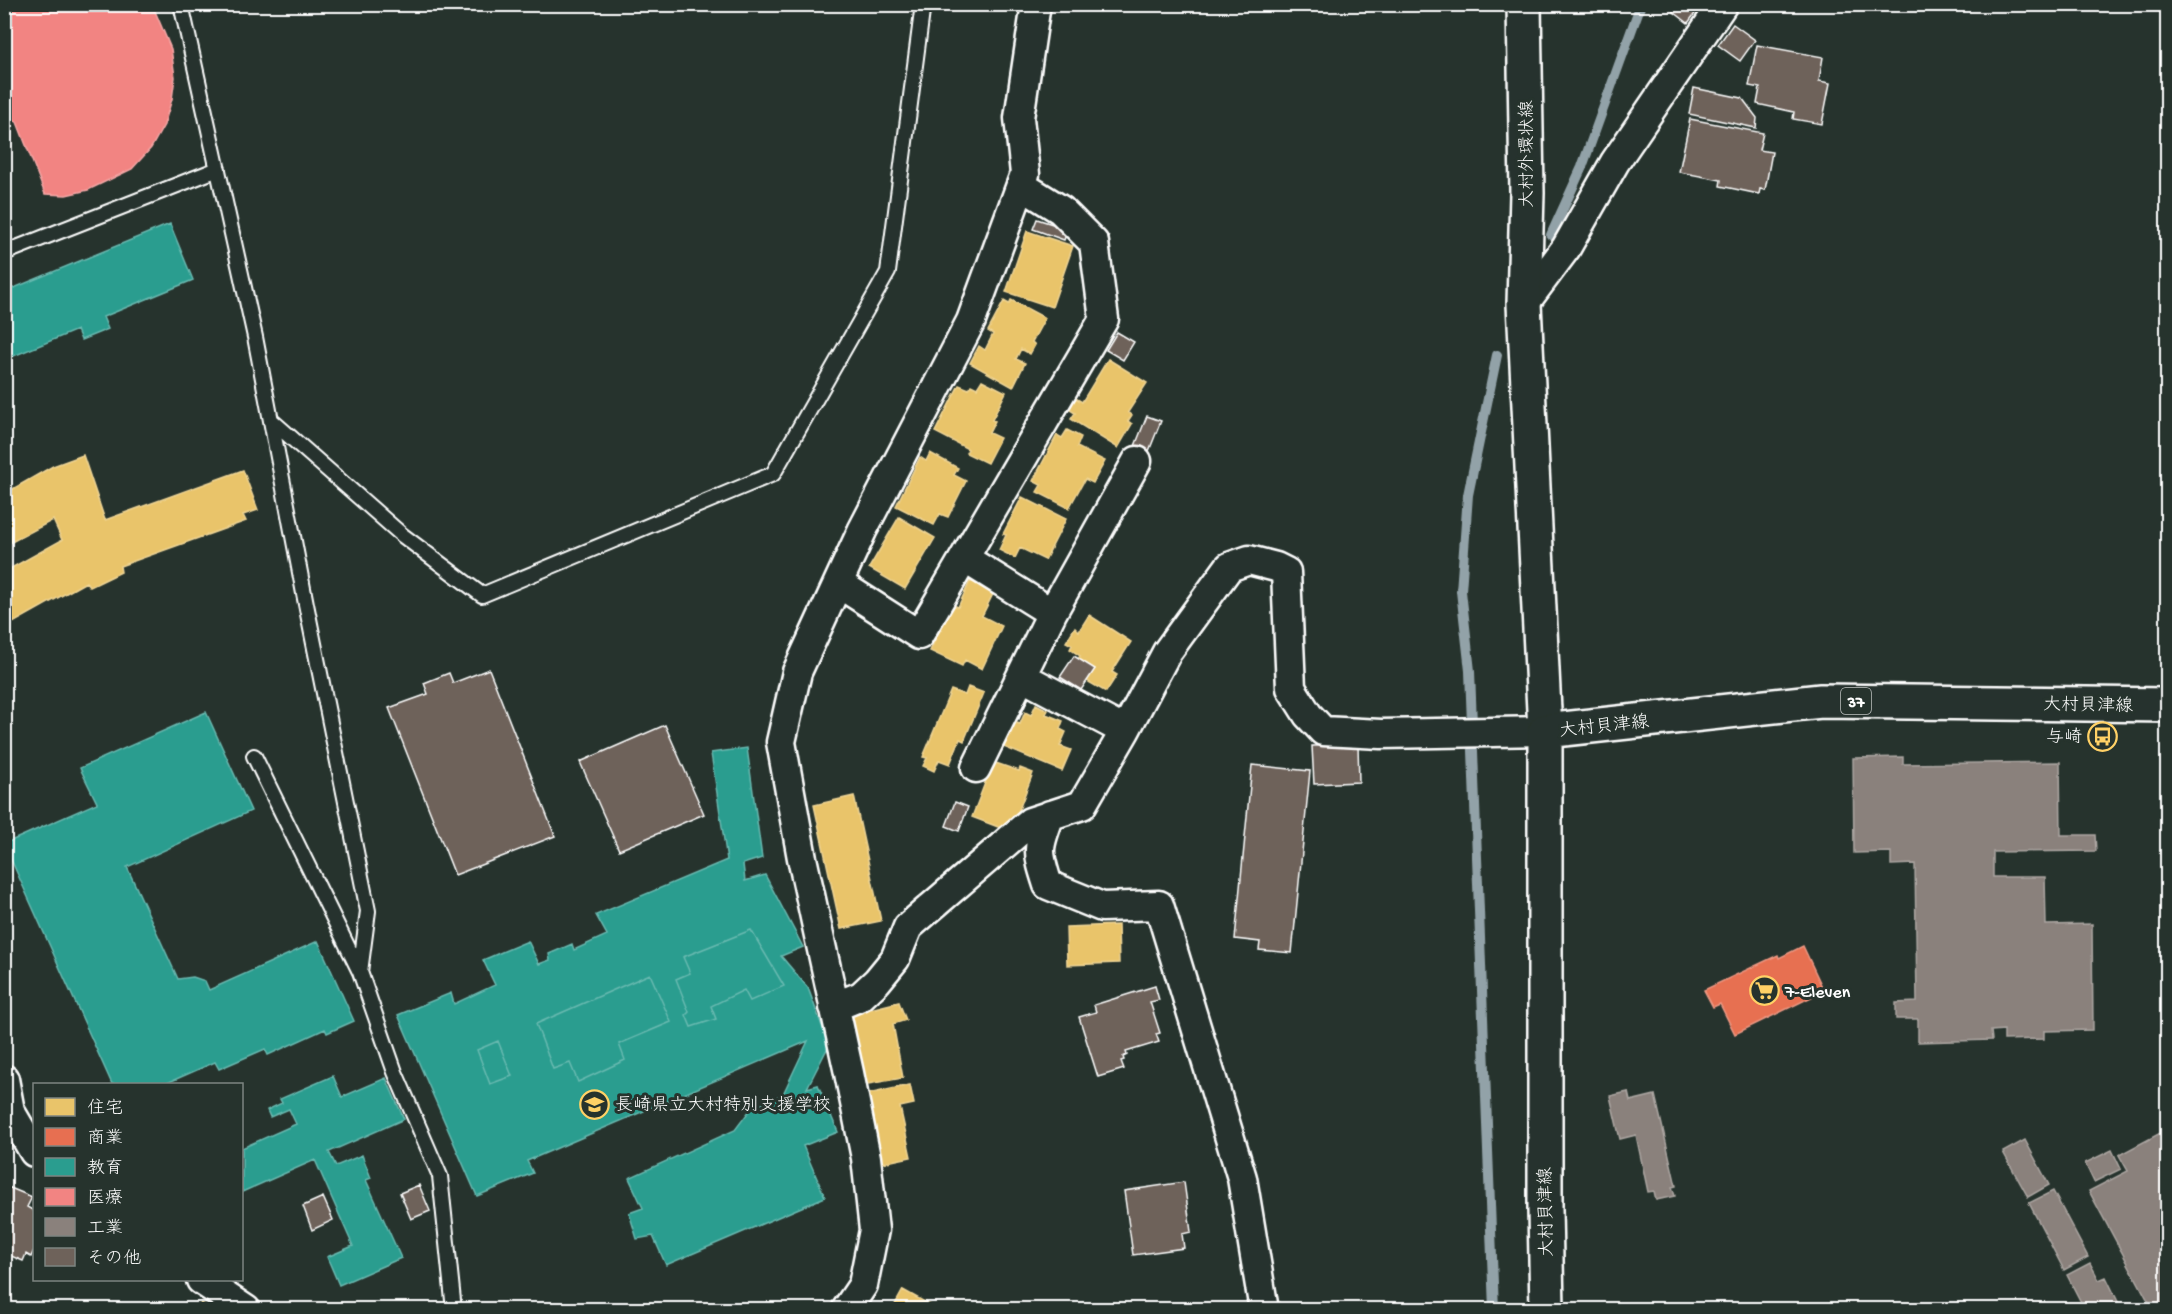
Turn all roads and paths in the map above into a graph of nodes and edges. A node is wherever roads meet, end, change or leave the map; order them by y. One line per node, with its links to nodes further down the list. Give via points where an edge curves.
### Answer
1 (181, 4): 6 (lane)
2 (923, 4): 10 (lane, via 888,272 773,474 482,595 402,535)
3 (1036, 4): 7 (street, via 1019,118 1025,174)
4 (1524, 4): 9 (main road, 大村外環状線)
5 (1723, 4): 9 (street, via 1615,162 1566,248)
6 (218, 169): 8 (lane); 10 (lane)
7 (1021, 185): 12 (street, via 1061,210 1094,243 1104,319); 13 (street, via 971,321)
8 (4, 253)
9 (1524, 304): 18 (main road, 大村外環状線)
10 (271, 420): 22 (lane, via 368,911)
11 (1137, 461): 14 (street)
12 (964, 558): 13 (street, via 919,635); 14 (street)
13 (838, 583): 23 (street, via 798,672 781,742)
14 (1052, 613): 15 (street)
15 (1022, 676): 17 (street); 20 (street)
16 (2168, 705): 18 (main road, 大村貝津線 / 37, via 1821,701)
17 (1125, 731): 18 (street, via 1167,652 1195,612 1229,567 1249,560 1286,573 1292,688 1323,731); 21 (street, via 1082,805)
18 (1545, 731): 31 (main road, 大村貝津線)
19 (254, 756): 22 (lane)
20 (976, 768)
21 (1050, 816): 23 (street, via 1030,822 908,927 895,959 877,981 861,996); 30 (street, via 1040,842 1039,858 1047,885 1102,907 1159,905 1242,1178)
22 (360, 972): 28 (lane, via 395,1072 440,1176)
23 (834, 1007): 29 (street, via 866,1158 874,1230 863,1285)
24 (4, 1079): 25 (street, via 10,1111)
25 (33, 1150)
26 (202, 1281): 27 (street)
27 (246, 1310)
28 (454, 1310)
29 (846, 1310)
30 (1264, 1310)
31 (1547, 1310)

